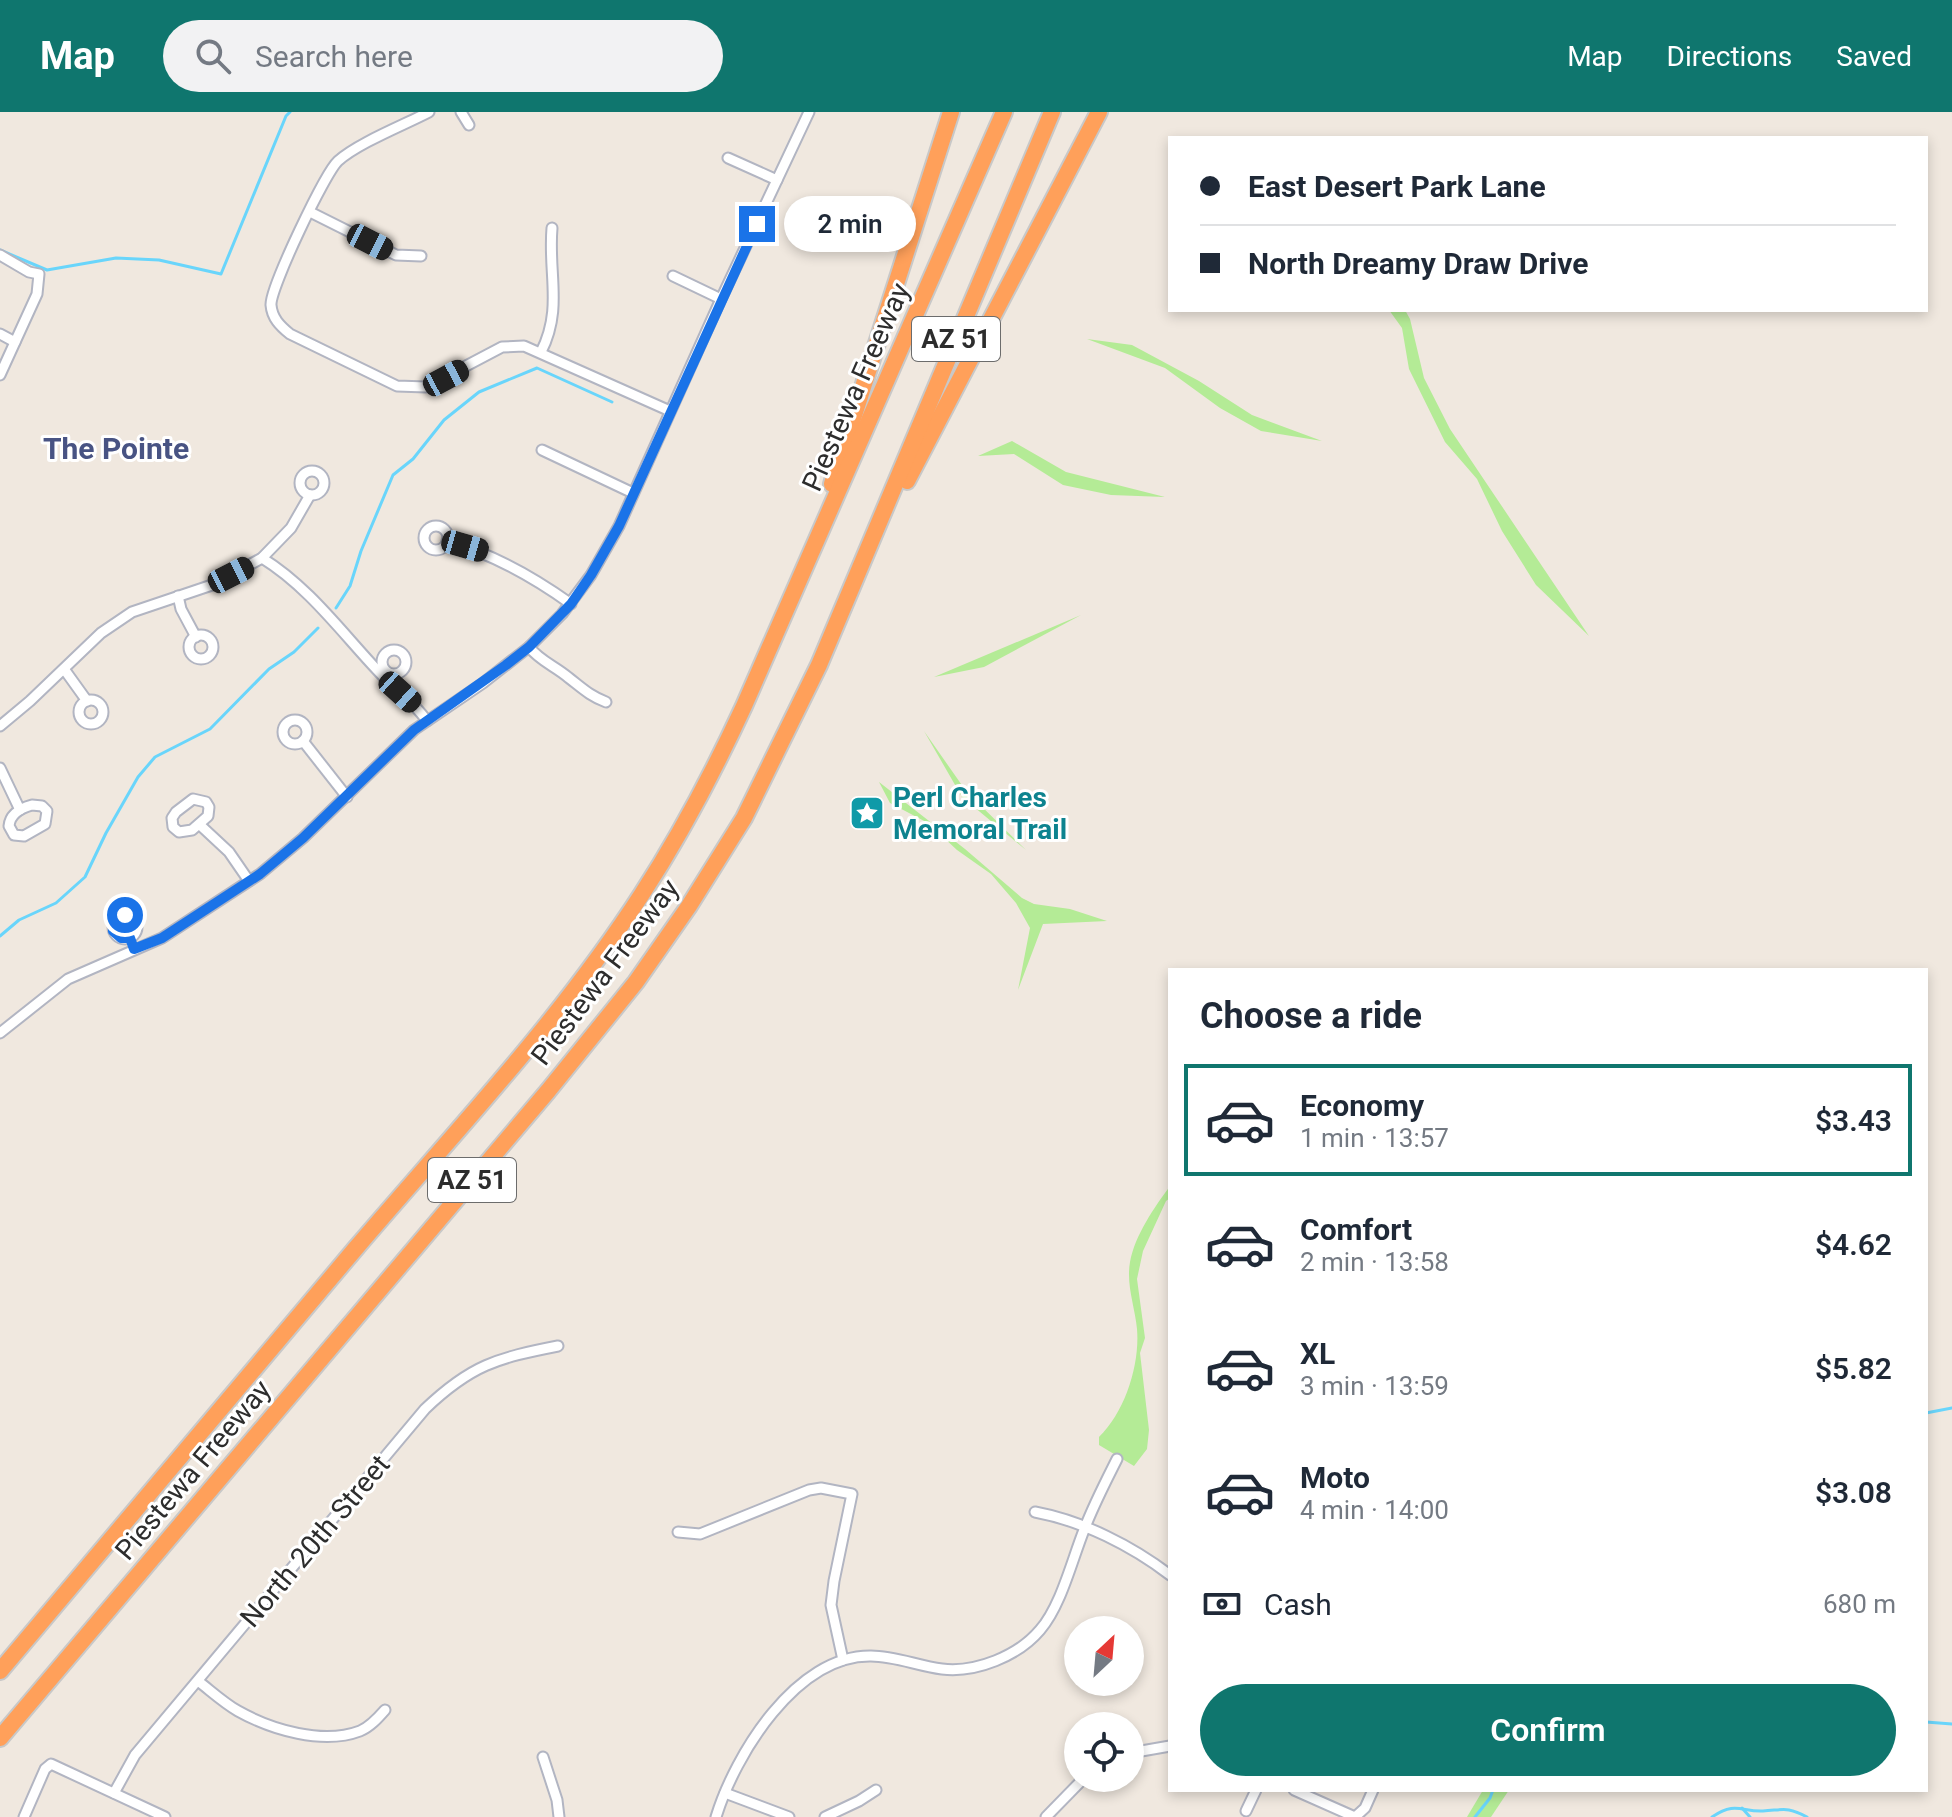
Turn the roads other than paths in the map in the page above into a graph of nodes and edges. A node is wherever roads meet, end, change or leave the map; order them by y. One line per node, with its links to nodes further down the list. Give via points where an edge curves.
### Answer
1 (429, 112): 11 (street, via 341,159)
2 (461, 112): 8 (street)
3 (809, 112): 10 (street)
4 (951, 112): 26 (highway)
5 (1004, 112): 26 (highway, Piestewa Freeway / AZ 51)
6 (1052, 112): 28 (highway, Piestewa Freeway / AZ 51)
7 (1099, 112): 28 (highway)
8 (469, 125)
9 (728, 158): 10 (street)
10 (777, 180): 16 (street)
11 (310, 212): 14 (street, via 396,255); 19 (street, via 271,301 273,315 290,334 397,386 426,387 502,347)
12 (552, 228): 19 (street, via 554,316)
13 (0, 255): 18 (street, via 39,274 37,294)
14 (421, 256)
15 (673, 276): 16 (street)
16 (721, 299): 21 (street)
17 (0, 334): 18 (street)
18 (15, 342): 20 (street)
19 (541, 352): 21 (street)
20 (0, 375)
21 (670, 411): 23 (street)
22 (542, 450): 23 (street)
23 (633, 493): 30 (street, via 600,561)
24 (310, 495): 27 (street, via 291,528)
25 (447, 541): 30 (street, via 482,551)
26 (811, 554): 56 (highway, Piestewa Freeway / AZ 51, via 700,796 603,950 523,1053)
27 (262, 558): 29 (street); 36 (street, via 322,609)
28 (860, 567): 59 (highway, Piestewa Freeway / AZ 51, via 744,818 636,982)
29 (178, 596): 31 (street); 33 (street, via 132,612)
30 (571, 604): 32 (street)
31 (196, 637)
32 (529, 647): 35 (street, via 590,697); 36 (street)
33 (64, 669): 34 (street); 37 (street)
34 (87, 701)
35 (606, 702)
36 (427, 721): 40 (street)
37 (0, 726)
38 (303, 741): 40 (street)
39 (0, 768): 41 (street)
40 (347, 797): 43 (street)
41 (20, 810)
42 (200, 825): 43 (street, via 229,852)
43 (249, 881): 45 (street, via 162,938)
44 (130, 938): 45 (street)
45 (134, 949): 47 (street, via 68,979)
46 (0, 1016): 47 (street)
47 (10, 1023): 48 (street)
48 (0, 1033)
49 (558, 1346): 57 (street, North 20th Street, via 504,1357 443,1392)
50 (1117, 1459): 52 (street)
51 (1035, 1512): 52 (street)
52 (1085, 1528): 54 (street); 55 (street, via 1041,1630 1013,1653 973,1667 945,1669 868,1655)
53 (678, 1532): 55 (street, via 700,1534 809,1490 852,1494 831,1605)
54 (1168, 1574)
55 (843, 1660): 69 (street, via 789,1695 761,1726)
56 (0, 1671)
57 (198, 1681): 58 (street, via 237,1710 299,1733 361,1731); 68 (street, North 20th Street, via 135,1755)
58 (385, 1710)
59 (0, 1738)
60 (1168, 1746): 61 (street)
61 (1144, 1751)
62 (543, 1757): 73 (street)
63 (876, 1790): 76 (street)
64 (1070, 1792): 77 (street)
65 (1255, 1792): 70 (street)
66 (1299, 1792): 78 (street)
67 (1372, 1792): 78 (street)
68 (114, 1793): 71 (street, via 51,1764); 72 (street)
69 (725, 1793): 74 (street); 75 (street)
70 (1246, 1811)
71 (24, 1817)
72 (165, 1817)
73 (559, 1817)
74 (716, 1817)
75 (789, 1817)
76 (825, 1817)
77 (1046, 1817)
78 (1355, 1817)

